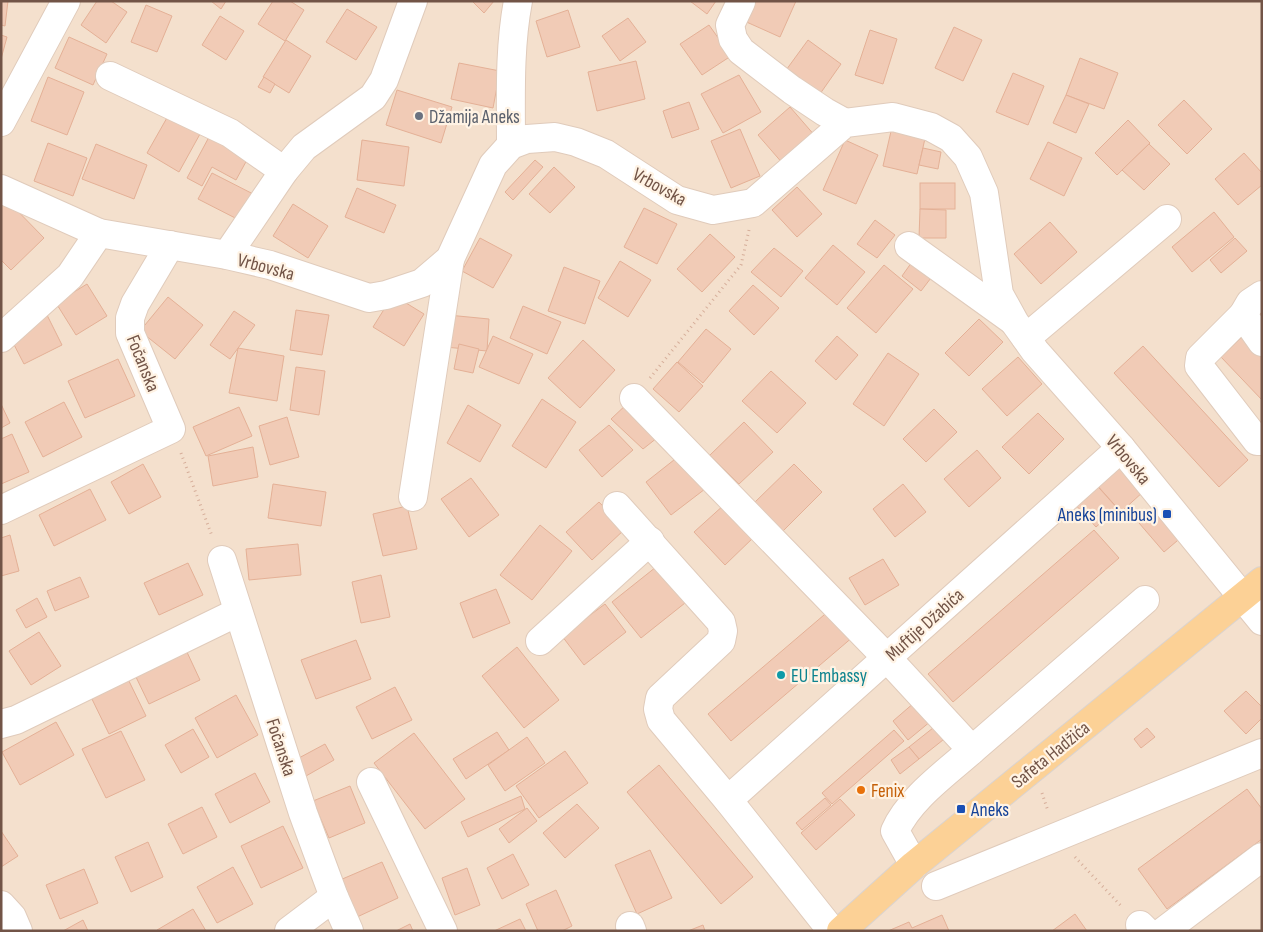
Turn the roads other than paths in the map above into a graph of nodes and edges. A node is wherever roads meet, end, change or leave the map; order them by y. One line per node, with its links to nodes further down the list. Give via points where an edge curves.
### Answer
1 (66, 1): 6 (street)
2 (413, 1): 9 (street, via 384,80 373,96 304,148)
3 (518, 1): 8 (street, via 512,29)
4 (741, 2): 7 (street, via 730,25 733,39 741,51 792,90)
5 (110, 76): 9 (street, via 230,133)
6 (1, 122)
7 (845, 123): 8 (street, Vrbovska, via 752,203 713,210 677,200 606,154 576,142 555,137); 19 (street, Vrbovska, via 893,117 931,127 951,138 968,157 984,193 1000,294)
8 (511, 144): 16 (street, Vrbovska, via 493,165)
9 (284, 171): 15 (street)
10 (1, 190): 12 (street, Vrbovska)
11 (1166, 219): 19 (street)
12 (99, 233): 13 (street, Vrbovska); 20 (street, via 70,276)
13 (170, 245): 15 (street, Vrbovska); 27 (street, Fočanska, via 135,304 130,318 130,333 171,429)
14 (908, 246): 19 (street, Vrbovska)
15 (228, 255): 16 (street, Vrbovska, via 270,265 368,298 422,283)
16 (450, 259): 25 (street, Vrbovska)
17 (1262, 295): 18 (street, via 1250,303)
18 (1243, 315): 21 (street); 23 (street, via 1200,358 1200,366 1257,441)
19 (1020, 330): 24 (street, Vrbovska)
20 (1, 338)
21 (1262, 342)
22 (634, 398): 35 (street)
23 (1262, 441)
24 (1121, 448): 30 (street, Vrbovska); 35 (street, Muftije Džabića)
25 (413, 497)
26 (618, 506): 28 (street)
27 (1, 510)
28 (650, 541): 34 (street); 40 (street, via 721,622 721,641 660,698 658,709 661,720)
29 (222, 560): 32 (street, Fočanska)
30 (1252, 589): 33 (street, Vrbovska); 42 (main road, Safeta Hadžića)
31 (1145, 600): 37 (street)
32 (238, 612): 36 (street, via 16,720); 44 (street, Fočanska, via 303,813)
33 (1262, 621)
34 (540, 641)
35 (887, 658): 37 (street); 40 (street, Muftije Džabića)
36 (1, 724)
37 (972, 750): 42 (street, via 899,822 895,831)
38 (1262, 753): 43 (street)
39 (371, 782): 50 (street)
40 (728, 800): 51 (street)
41 (1262, 858): 46 (street)
42 (914, 865): 52 (main road, Safeta Hadžića)
43 (936, 886)
44 (334, 897): 48 (street); 49 (street, Fočanska)
45 (1, 905): 47 (street, via 12,917)
46 (1150, 929)
47 (18, 931)
48 (289, 931)
49 (349, 931)
50 (443, 931)
51 (832, 931)
52 (841, 931)

